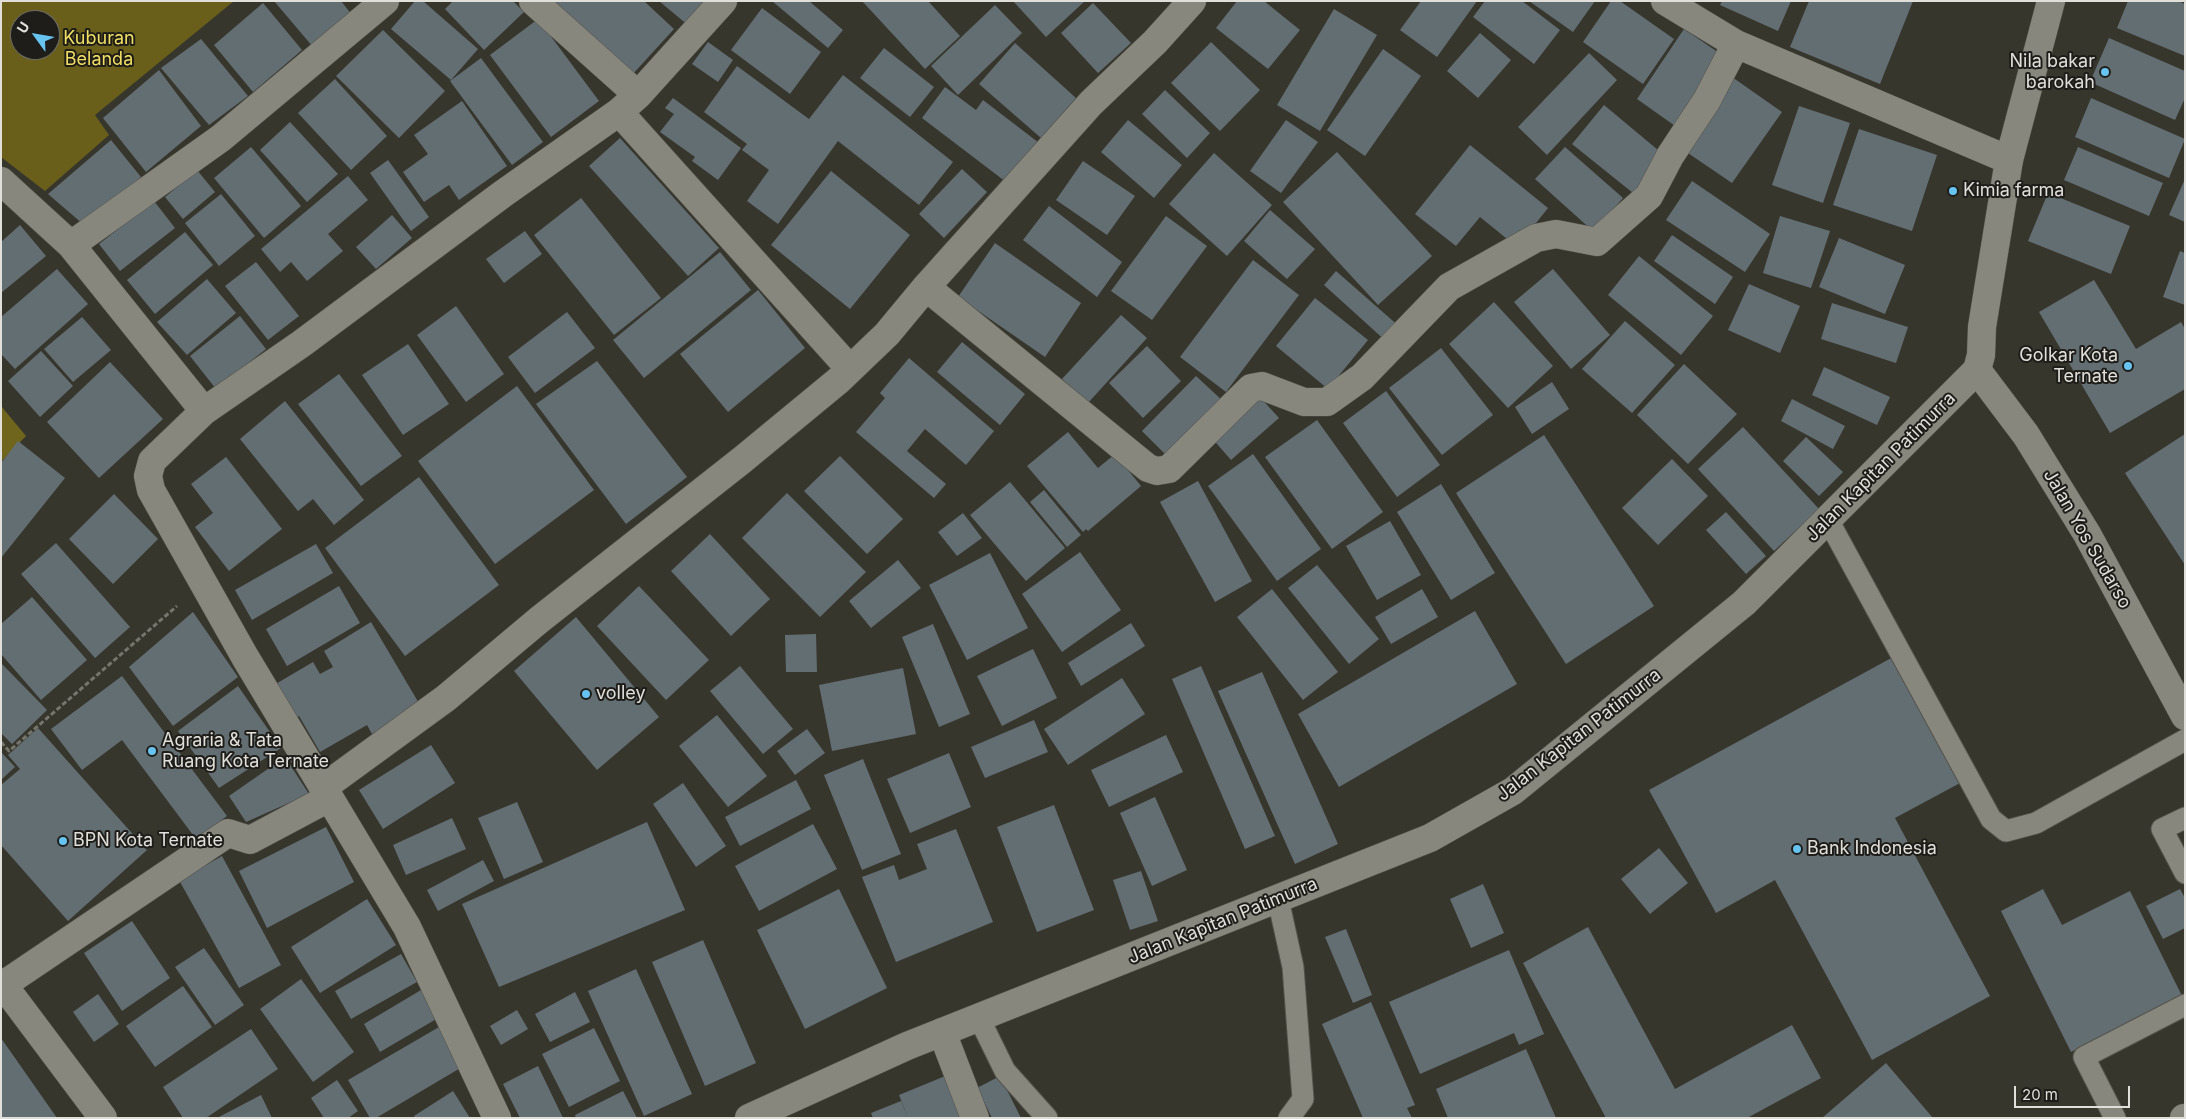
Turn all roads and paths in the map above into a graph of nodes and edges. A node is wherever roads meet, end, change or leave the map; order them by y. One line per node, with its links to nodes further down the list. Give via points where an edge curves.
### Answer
1 (385, 1): 11 (street, via 221,138)
2 (533, 1): 8 (street)
3 (723, 1): 8 (street)
4 (1192, 1): 12 (street, via 1092,103)
5 (1665, 1): 7 (street)
6 (2052, 1): 9 (street)
7 (1736, 44): 9 (street); 12 (street, via 1707,100 1670,156 1649,196 1597,242 1556,234 1536,238 1449,287 1362,377 1327,402 1304,402 1262,386 1251,388 1169,469 1157,471 1148,468)
8 (629, 103): 13 (street); 15 (street, via 301,344)
9 (2008, 160): 14 (street)
10 (1, 181): 11 (street)
11 (70, 245): 15 (street)
12 (926, 286): 13 (street, via 887,334)
13 (850, 369): 21 (street, via 742,460)
14 (1977, 370): 16 (street, Jalan Kapitan Patimurra); 18 (street, Jalan Yos Sudarso, via 2026,434 2082,526)
15 (204, 411): 17 (street, via 152,460 148,476 151,490)
16 (1828, 520): 19 (lane, via 1991,819 2006,831 2036,823); 24 (street, Jalan Kapitan Patimurra, via 1744,602 1513,791 1430,838)
17 (202, 584): 20 (path, via 9,751); 21 (street)
18 (2185, 716)
19 (2185, 740)
20 (1, 742)
21 (327, 792): 25 (street, via 250,840 228,833); 30 (street, via 407,927)
22 (2185, 818): 23 (lane, via 2162,829)
23 (2185, 874)
24 (1278, 899): 27 (street, Jalan Kapitan Patimurra); 34 (lane, via 1293,967 1303,1099)
25 (2, 983): 29 (street)
26 (2185, 1005): 35 (lane, via 2084,1056)
27 (978, 1018): 28 (street, Jalan Kapitan Patimurra); 33 (lane, via 1006,1071)
28 (942, 1032): 31 (street, Jalan Kapitan Patimurra); 32 (street)
29 (103, 1118)
30 (497, 1118)
31 (748, 1118)
32 (975, 1118)
33 (1048, 1118)
34 (1289, 1118)
35 (2115, 1118)

